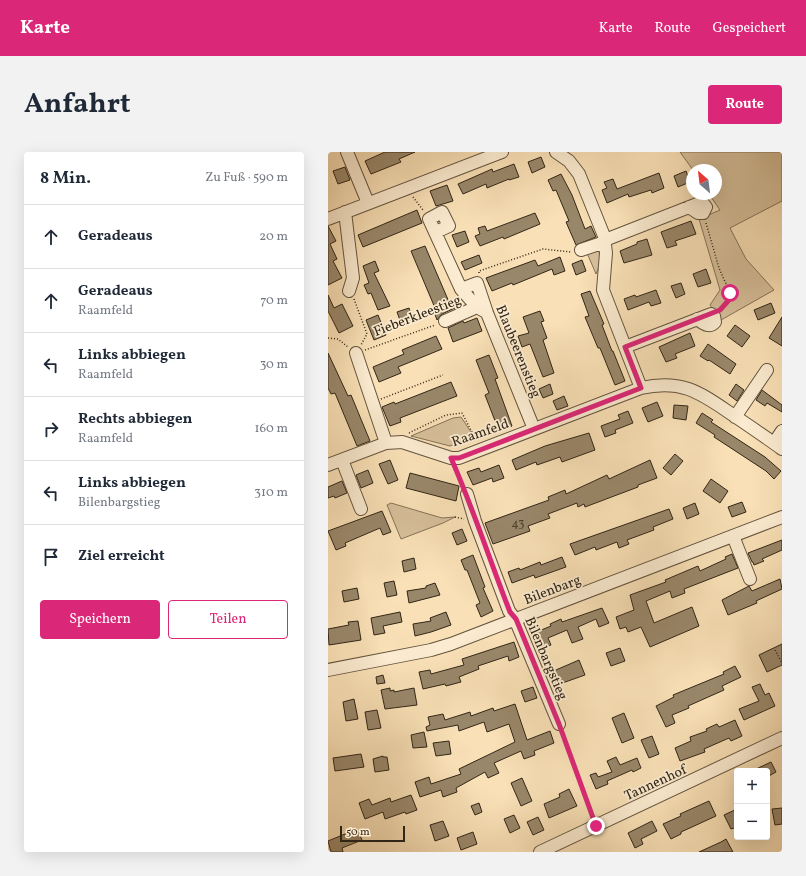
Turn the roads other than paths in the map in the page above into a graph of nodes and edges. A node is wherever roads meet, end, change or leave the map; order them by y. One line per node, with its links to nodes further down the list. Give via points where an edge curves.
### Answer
1 (347, 152): 4 (street)
2 (502, 152): 4 (street)
3 (559, 153): 9 (street, via 579,174)
4 (368, 203): 5 (street)
5 (345, 212): 7 (street); 12 (street, via 353,278)
6 (701, 213): 9 (street, via 706,209 704,202)
7 (328, 218)
8 (429, 219): 11 (street, Blaubeerenstieg)
9 (605, 241): 10 (street); 16 (street, via 603,290)
10 (581, 250)
11 (461, 289): 13 (street, Blaubeerenstieg); 13 (street, Blaubeerenstieg, via 477,283)
12 (351, 294)
13 (482, 310): 15 (street, Fieberkleestieg); 21 (street, Blaubeerenstieg)
14 (711, 314): 16 (street)
15 (445, 321)
16 (625, 347): 19 (street)
17 (356, 353): 23 (street)
18 (767, 370): 20 (street)
19 (641, 388): 20 (street, Raamfeld, via 663,385 688,388 707,396); 21 (street, Raamfeld)
20 (735, 417): 24 (street, Raamfeld)
21 (534, 430): 23 (street, Raamfeld, via 459,458 451,458 402,442)
22 (782, 431): 24 (street)
23 (386, 443): 25 (street, Raamfeld)
24 (778, 446)
25 (342, 460): 26 (street, Raamfeld); 28 (street)
26 (328, 465)
27 (467, 494): 32 (street, Bilenbargstieg, via 510,612)
28 (361, 509)
29 (782, 517): 30 (street, Bilenbarg)
30 (732, 536): 31 (street); 32 (street, Bilenbarg)
31 (750, 579)
32 (516, 619): 33 (street, Bilenbarg, via 431,650); 34 (street, Bilenbargstieg)
33 (328, 670)
34 (559, 724)
35 (782, 738): 36 (street, Tannenhof)
36 (540, 852)

